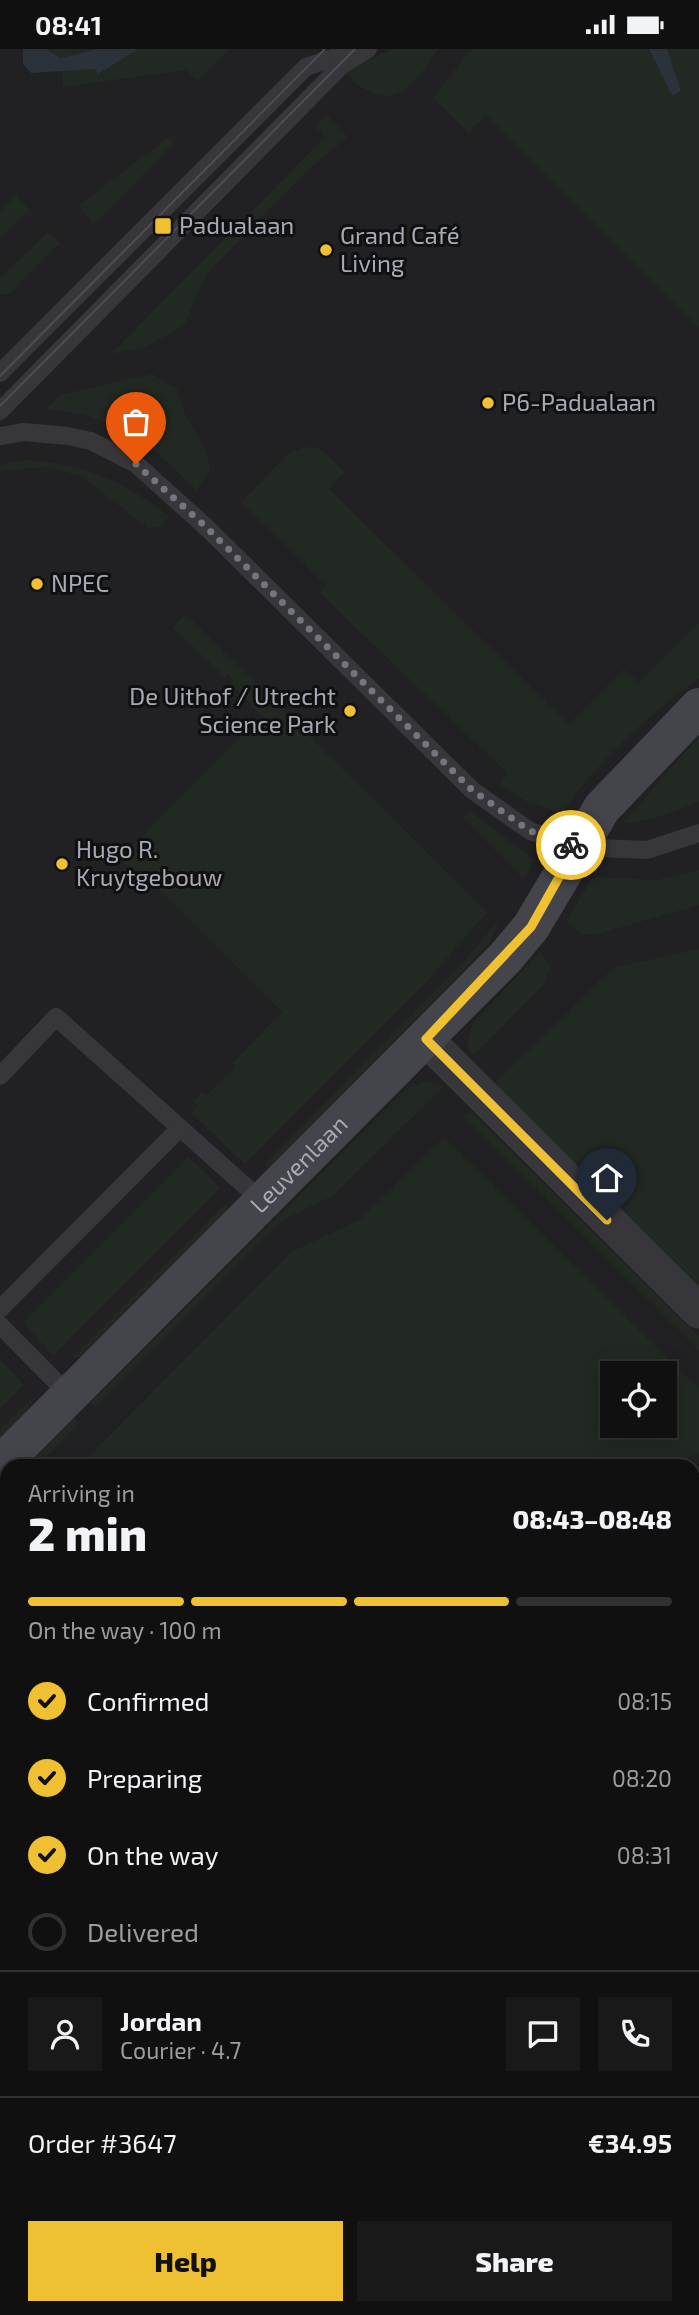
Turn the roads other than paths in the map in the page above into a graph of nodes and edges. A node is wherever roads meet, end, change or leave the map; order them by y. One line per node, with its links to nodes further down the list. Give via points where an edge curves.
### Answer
1 (359, 49): 3 (lane, via 306,67)
2 (368, 49): 4 (lane, via 342,65)
3 (0, 373)
4 (0, 411)
5 (0, 436): 8 (lane, via 23,432 68,436 136,464 205,526 472,790 530,831)
6 (699, 707): 8 (main road, Leuvenlaan, via 602,808)
7 (699, 833): 8 (lane, via 647,850)
8 (576, 847): 9 (main road, Leuvenlaan, via 531,927)
9 (426, 1039): 12 (main road, Leuvenlaan); 14 (street)
10 (0, 1076): 11 (lane, via 56,1017)
11 (180, 1128): 12 (lane); 13 (lane)
12 (263, 1202): 16 (main road, Leuvenlaan)
13 (0, 1309)
14 (699, 1311)
15 (0, 1325): 16 (lane)
16 (70, 1396): 17 (main road, Leuvenlaan)
17 (6, 1459)

